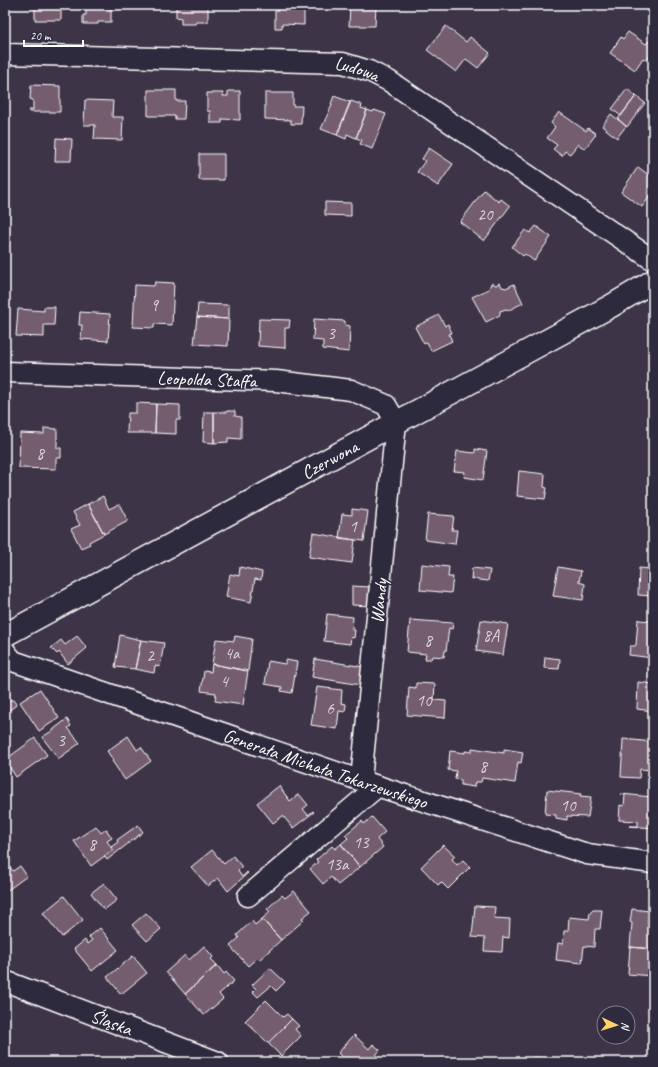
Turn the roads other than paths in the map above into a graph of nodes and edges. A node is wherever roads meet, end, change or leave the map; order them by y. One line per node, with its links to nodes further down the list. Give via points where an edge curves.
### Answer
1 (5, 54): 2 (street, Ludowa, via 343,64 369,71 389,81)
2 (653, 260)
3 (653, 281): 5 (main road, Czerwona)
4 (5, 372): 5 (street, Leopolda Staffa, via 276,381 351,390 386,405)
5 (396, 422): 6 (main road, Czerwona); 8 (street, Wandy)
6 (5, 635)
7 (5, 651): 8 (street, Generała Michała Tokarzewskiego, via 13,661)
8 (368, 783): 9 (street); 10 (street, Generała Michała Tokarzewskiego, via 587,854); 11 (street)
9 (282, 852)
10 (653, 863)
11 (248, 896)
12 (5, 981): 13 (street, Śląska)
13 (218, 1062)

